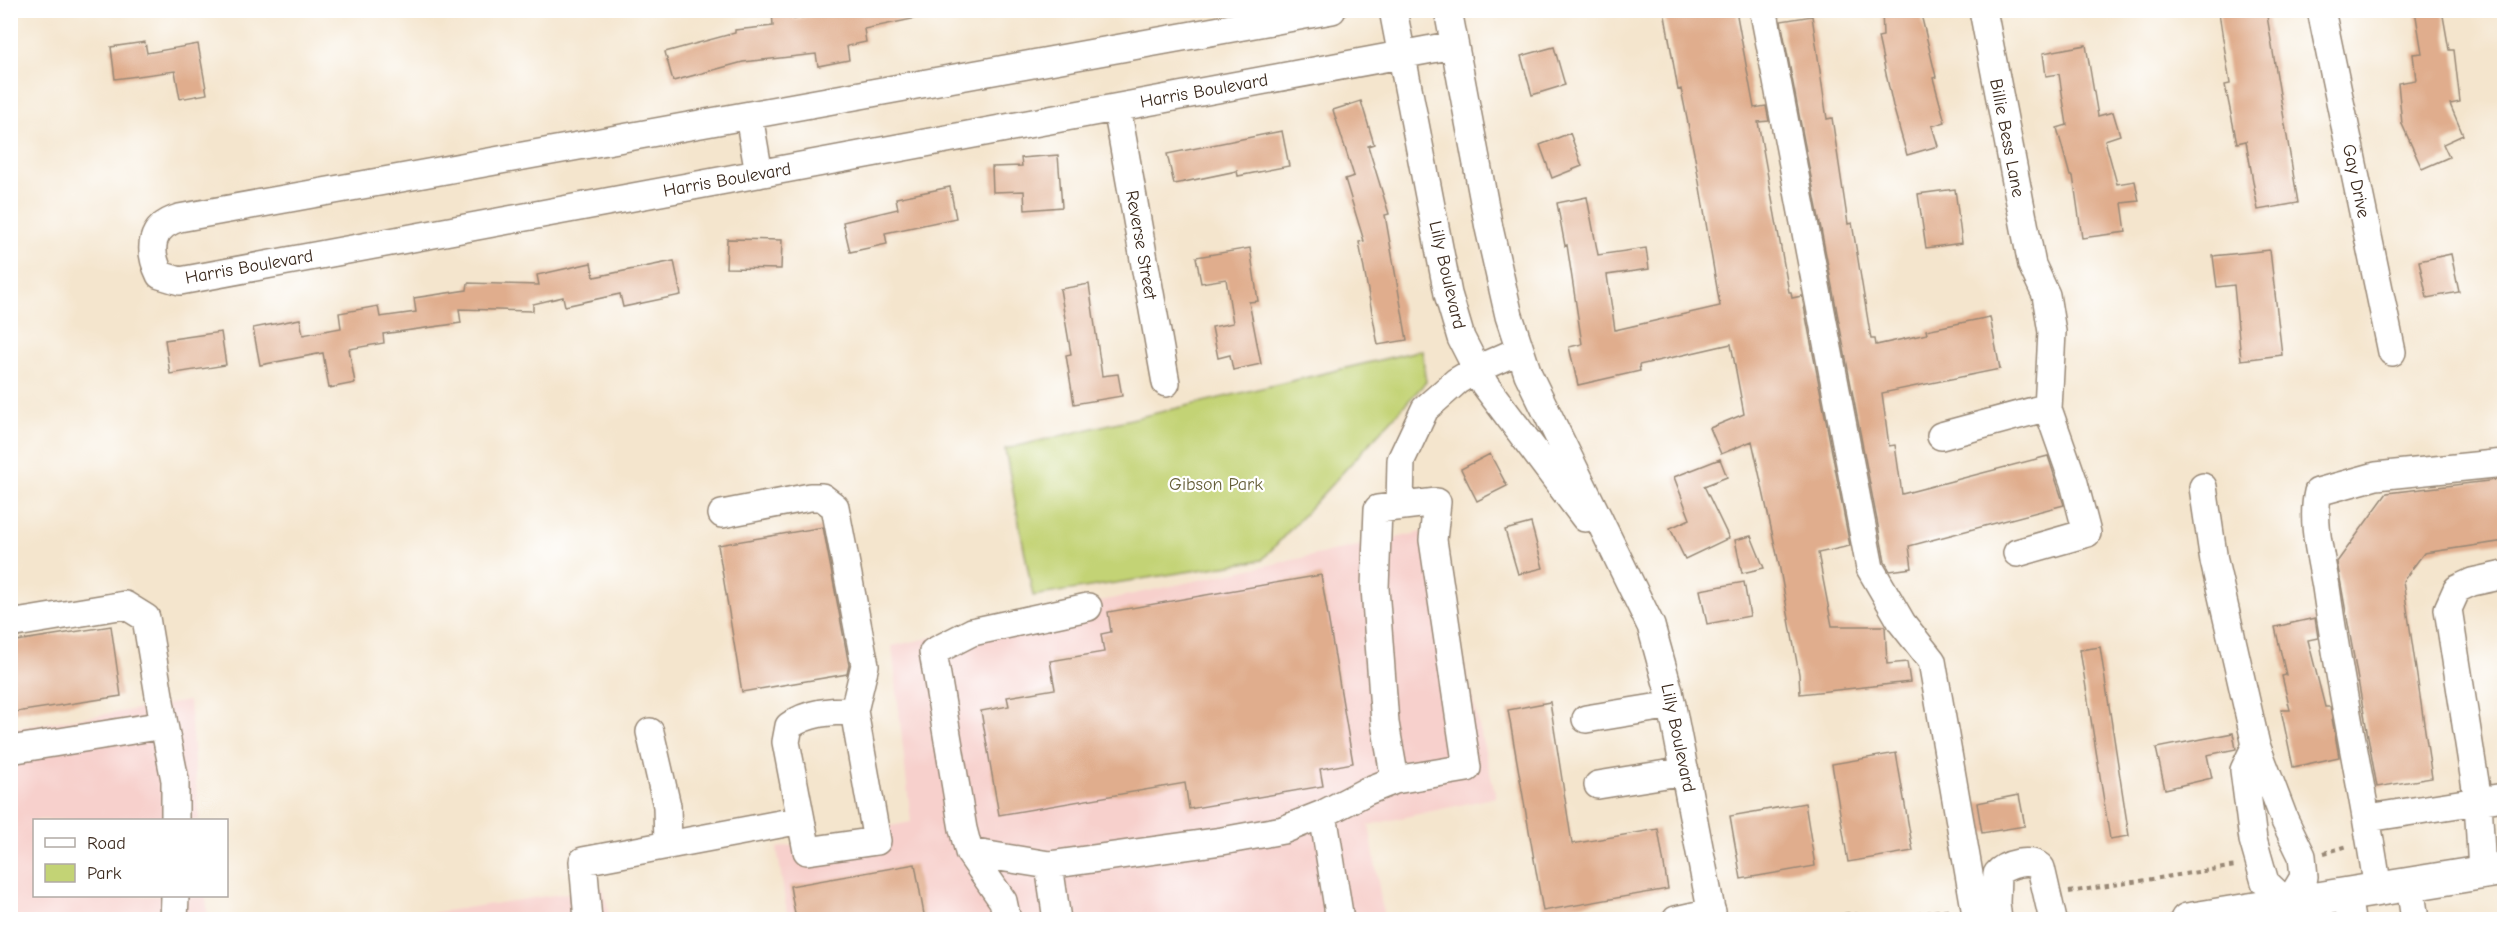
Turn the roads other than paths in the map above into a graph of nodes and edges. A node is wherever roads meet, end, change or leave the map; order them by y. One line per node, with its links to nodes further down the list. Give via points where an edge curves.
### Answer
1 (1332, 10): 10 (street, Harris Boulevard)
2 (1394, 10): 8 (street, Lilly Boulevard)
3 (1448, 10): 7 (street, Lilly Boulevard)
4 (1983, 10): 16 (street, Billie Bess Lane, via 2032,265 2046,295 2052,332)
5 (2321, 10): 13 (street, Gay Drive)
6 (1764, 13): 51 (street, via 1870,568 1902,623 1932,661)
7 (1454, 45): 8 (street, Harris Boulevard); 12 (street, Lilly Boulevard, via 1489,228)
8 (1402, 55): 9 (street, Harris Boulevard); 14 (street, Lilly Boulevard, via 1448,294 1461,338)
9 (1117, 108): 11 (street, Harris Boulevard); 15 (street, Reverse Street)
10 (749, 116): 11 (street); 11 (street, Harris Boulevard, via 179,218 166,222 154,236 152,258 160,274 180,281)
11 (759, 174)
12 (1520, 350): 14 (street); 23 (street, Lilly Boulevard, via 1528,374)
13 (2392, 352)
14 (1477, 369): 20 (street, via 1425,410 1401,460); 23 (street, Lilly Boulevard, via 1485,386)
15 (1166, 383)
16 (2048, 407): 17 (street); 22 (street, via 2086,533)
17 (1941, 436)
18 (2505, 463): 42 (street, via 2376,476 2318,492 2315,513 2330,615)
19 (2203, 487): 32 (street, via 2214,561)
20 (1400, 506): 35 (street, via 1378,509 1375,588 1385,723); 35 (street, via 1437,502 1432,540 1467,768)
21 (722, 514): 28 (street, via 810,497 822,497 835,507 865,665)
22 (2017, 553)
23 (1621, 563): 27 (street, Lilly Boulevard, via 1651,626)
24 (2505, 575): 38 (street, via 2457,589 2448,609)
25 (1088, 608): 44 (street, via 972,632 933,652)
26 (10, 624): 30 (street, via 125,605 146,618)
27 (1672, 705): 29 (street); 34 (street, Lilly Boulevard)
28 (854, 711): 41 (street, via 801,717 789,726 786,742); 41 (street, via 877,841 807,851)
29 (1586, 719)
30 (164, 724): 33 (street); 40 (street, via 175,780)
31 (650, 732): 43 (street, via 667,806)
32 (2256, 745): 49 (street, via 2302,856 2304,877); 49 (street, via 2244,770 2253,840 2265,882)
33 (10, 750)
34 (1685, 771): 36 (street); 52 (street, Lilly Boulevard)
35 (1395, 780): 39 (street)
36 (1598, 785)
37 (2505, 797): 38 (street)
38 (2478, 801): 42 (street); 46 (street)
39 (1323, 814): 45 (street, via 1283,830); 58 (street)
40 (175, 819)
41 (801, 820): 43 (street)
42 (2369, 829): 48 (street)
43 (668, 845): 53 (street, via 583,861)
44 (969, 852): 45 (street); 56 (street, via 1003,901)
45 (1049, 866): 57 (street)
46 (2493, 871): 48 (main road)
47 (175, 897): 55 (street)
48 (2371, 897): 49 (main road); 61 (street)
49 (2288, 904): 54 (main road)
50 (2050, 907): 60 (street, via 2041,868 2037,863 2024,862 2001,869 1995,883)
51 (1976, 912)
52 (1713, 916): 59 (street)
53 (587, 919)
54 (2188, 919)
55 (174, 920)
56 (1007, 920)
57 (1057, 920)
58 (1340, 920)
59 (1676, 920)
60 (1998, 920)
61 (2415, 920)

